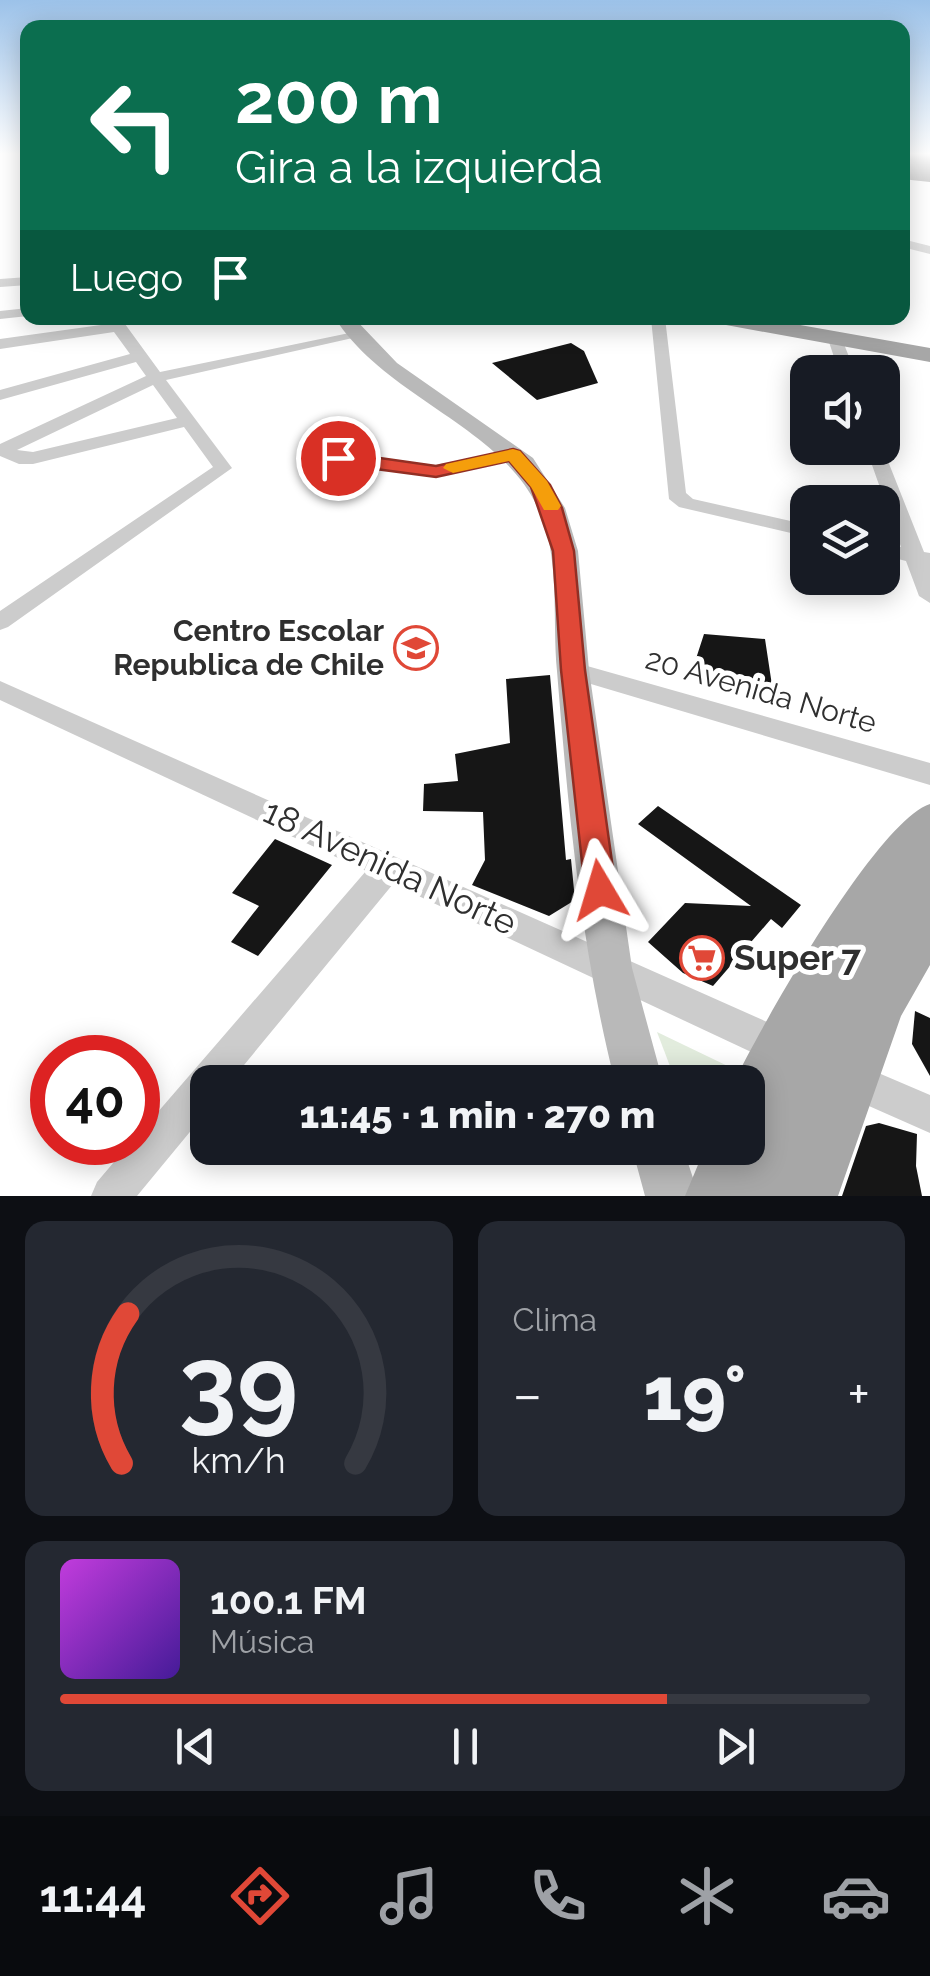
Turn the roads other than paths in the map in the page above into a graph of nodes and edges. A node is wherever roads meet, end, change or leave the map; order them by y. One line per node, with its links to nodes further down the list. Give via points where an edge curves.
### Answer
1 (99, 325): 8 (street)
2 (117, 325): 12 (street)
3 (659, 325): 20 (street, via 676,495 686,503)
4 (764, 325): 7 (main road)
5 (814, 325): 9 (main road)
6 (351, 326): 13 (street); 17 (street, via 390,367)
7 (835, 338): 10 (street); 11 (main road)
8 (0, 344)
9 (930, 346)
10 (842, 355)
11 (930, 355)
12 (138, 357): 13 (street); 14 (street)
13 (155, 378): 15 (street); 16 (street)
14 (0, 396)
15 (188, 421): 16 (street, via 33,458); 23 (street, via 224,468)
16 (1, 450)
17 (513, 455): 18 (street, via 436,471); 24 (street, via 540,485 556,522)
18 (338, 458)
19 (882, 465): 21 (street)
20 (790, 527)
21 (922, 558): 22 (street)
22 (930, 596)
23 (0, 622)
24 (573, 670): 26 (street, 20 Avenida Norte); 31 (street)
25 (0, 690): 29 (street, 18 Avenida Norte)
26 (930, 774)
27 (930, 822): 32 (main road, via 837,946)
28 (930, 862): 42 (main road, via 850,982 817,1053)
29 (389, 866): 31 (street, 18 Avenida Norte); 39 (street)
30 (930, 919): 34 (main road, via 878,1005)
31 (610, 968): 32 (street, 18 Avenida Norte); 33 (street)
32 (779, 1046): 35 (main road)
33 (635, 1065)
34 (848, 1078): 36 (street); 43 (main road)
35 (765, 1079)
36 (930, 1114)
37 (663, 1165): 40 (street)
38 (728, 1165): 41 (main road)
39 (111, 1196)
40 (672, 1196)
41 (716, 1196)
42 (767, 1196)
43 (807, 1196)

